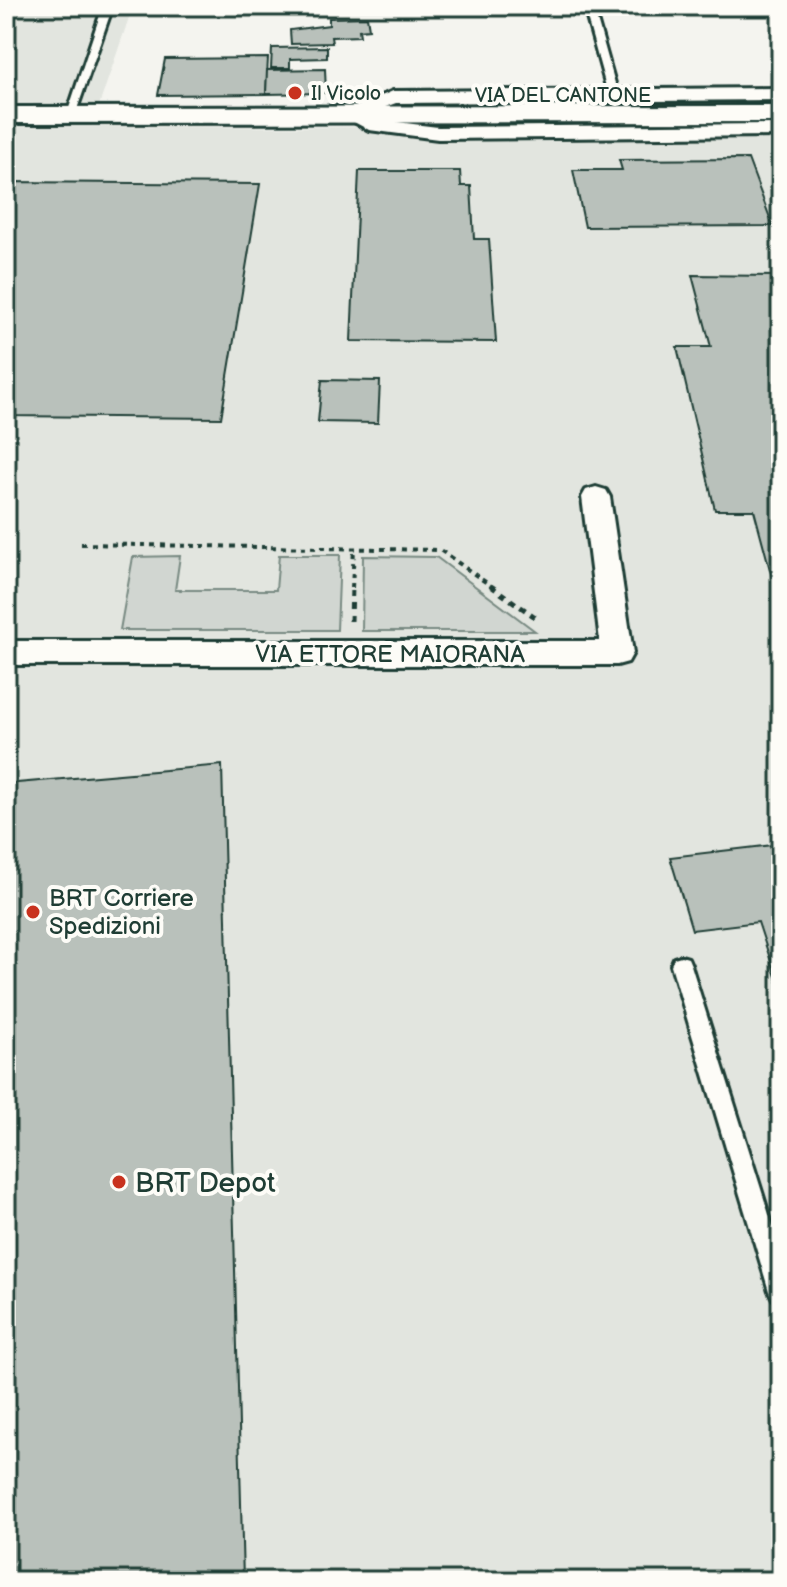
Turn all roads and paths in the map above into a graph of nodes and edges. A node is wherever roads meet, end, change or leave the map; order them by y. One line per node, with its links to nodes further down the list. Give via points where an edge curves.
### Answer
1 (108, 6): 8 (lane)
2 (606, 6): 3 (lane, via 589,7)
3 (613, 94): 4 (street, VIA DEL CANTONE); 5 (street, VIA DEL CANTONE, via 393,97)
4 (781, 94)
5 (349, 114): 6 (street, VIA DEL CANTONE); 8 (street, VIA DEL CANTONE); 9 (street, VIA DEL CANTONE, via 376,126 438,133)
6 (781, 114)
7 (6, 115): 8 (street, VIA DEL CANTONE)
8 (70, 115)
9 (781, 130)
10 (596, 497): 14 (street, VIA ETTORE MAIORANA, via 617,653)
11 (81, 544): 12 (path)
12 (354, 548): 14 (path, via 440,550); 15 (path)
13 (6, 653): 15 (street, VIA ETTORE MAIORANA)
14 (587, 653): 15 (street, VIA ETTORE MAIORANA)
15 (350, 654)
16 (681, 965): 17 (lane)
17 (781, 1291)

